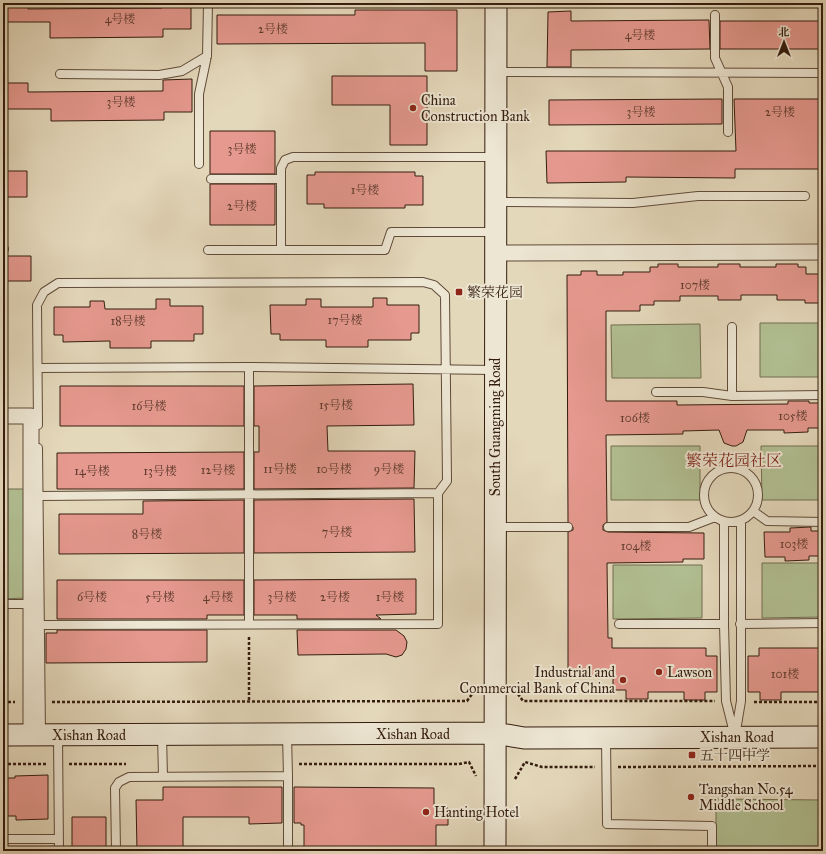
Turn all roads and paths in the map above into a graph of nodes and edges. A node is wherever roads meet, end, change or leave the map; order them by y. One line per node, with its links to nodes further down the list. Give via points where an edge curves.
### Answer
1 (208, 3): 4 (lane)
2 (496, 3): 5 (main road, South Guangming Road)
3 (715, 15): 6 (lane, via 715,58)
4 (207, 56): 8 (lane, via 182,71 159,75); 11 (lane, via 198,94)
5 (496, 72): 6 (lane); 10 (main road, South Guangming Road)
6 (721, 72): 7 (lane); 9 (lane, via 728,87)
7 (823, 73)
8 (60, 74)
9 (728, 132)
10 (495, 157): 13 (lane, via 292,157 285,160 281,168); 15 (main road, South Guangming Road)
11 (199, 164)
12 (211, 179): 13 (lane)
13 (281, 179): 18 (lane)
14 (806, 196): 15 (lane, via 698,196 632,203)
15 (495, 202): 16 (main road, South Guangming Road)
16 (495, 232): 18 (lane, via 391,232 385,250); 20 (main road, South Guangming Road)
17 (208, 250): 18 (lane)
18 (281, 250)
19 (823, 252): 20 (street)
20 (495, 253): 25 (main road, South Guangming Road)
21 (732, 327): 28 (lane)
22 (249, 367): 23 (lane); 24 (lane); 31 (lane)
23 (38, 368): 24 (lane, via 38,305 44,292 58,283 423,282 434,286 445,295); 32 (lane)
24 (446, 370): 25 (lane); 30 (lane, via 447,481)
25 (495, 370): 38 (main road, South Guangming Road)
26 (656, 392): 28 (lane, via 703,392)
27 (823, 395): 28 (lane)
28 (732, 396)
29 (3, 416): 42 (street, via 31,416)
30 (438, 493): 31 (lane); 44 (lane, via 438,624)
31 (249, 495): 32 (lane); 44 (lane)
32 (39, 496): 48 (lane)
33 (752, 511): 34 (lane, via 757,494 751,477 735,469 726,469 710,478 704,494 705,503); 35 (lane); 37 (lane, via 767,521)
34 (716, 517): 36 (lane); 40 (lane, via 689,527)
35 (741, 520): 36 (lane); 47 (lane)
36 (724, 521): 46 (lane)
37 (823, 522)
38 (496, 527): 39 (lane); 57 (main road, South Guangming Road)
39 (568, 527)
40 (608, 527)
41 (3, 604): 42 (lane)
42 (31, 604): 52 (street)
43 (823, 623): 47 (lane)
44 (250, 624): 48 (lane); 53 (path)
45 (619, 624): 46 (lane)
46 (724, 624): 54 (lane)
47 (740, 624): 55 (lane)
48 (40, 625): 52 (lane)
49 (467, 701): 53 (path)
50 (523, 701): 54 (path)
51 (3, 702): 52 (path)
52 (36, 702): 53 (path); 59 (street)
53 (250, 702)
54 (726, 702): 63 (lane)
55 (741, 702): 56 (path); 63 (lane)
56 (823, 702)
57 (495, 733): 61 (main road, Xishan Road); 62 (main road, Xishan Road, via 524,738); 75 (main road, South Guangming Road)
58 (3, 735): 59 (main road, Xishan Road)
59 (43, 735): 60 (main road, Xishan Road); 71 (lane)
60 (162, 735): 61 (main road, Xishan Road); 69 (lane)
61 (287, 735): 68 (lane)
62 (606, 737): 63 (main road, Xishan Road); 66 (lane)
63 (735, 737): 64 (main road, Xishan Road)
64 (823, 737)
65 (525, 762): 66 (path, via 542,766)
66 (607, 766): 67 (path); 76 (lane, via 607,824 712,826)
67 (823, 766)
68 (288, 776): 69 (lane); 74 (lane)
69 (163, 777): 73 (lane, via 129,777 119,782 115,788)
70 (3, 839): 71 (lane)
71 (59, 839): 72 (lane)
72 (59, 851)
73 (116, 851)
74 (288, 851)
75 (495, 851)
76 (712, 851)

